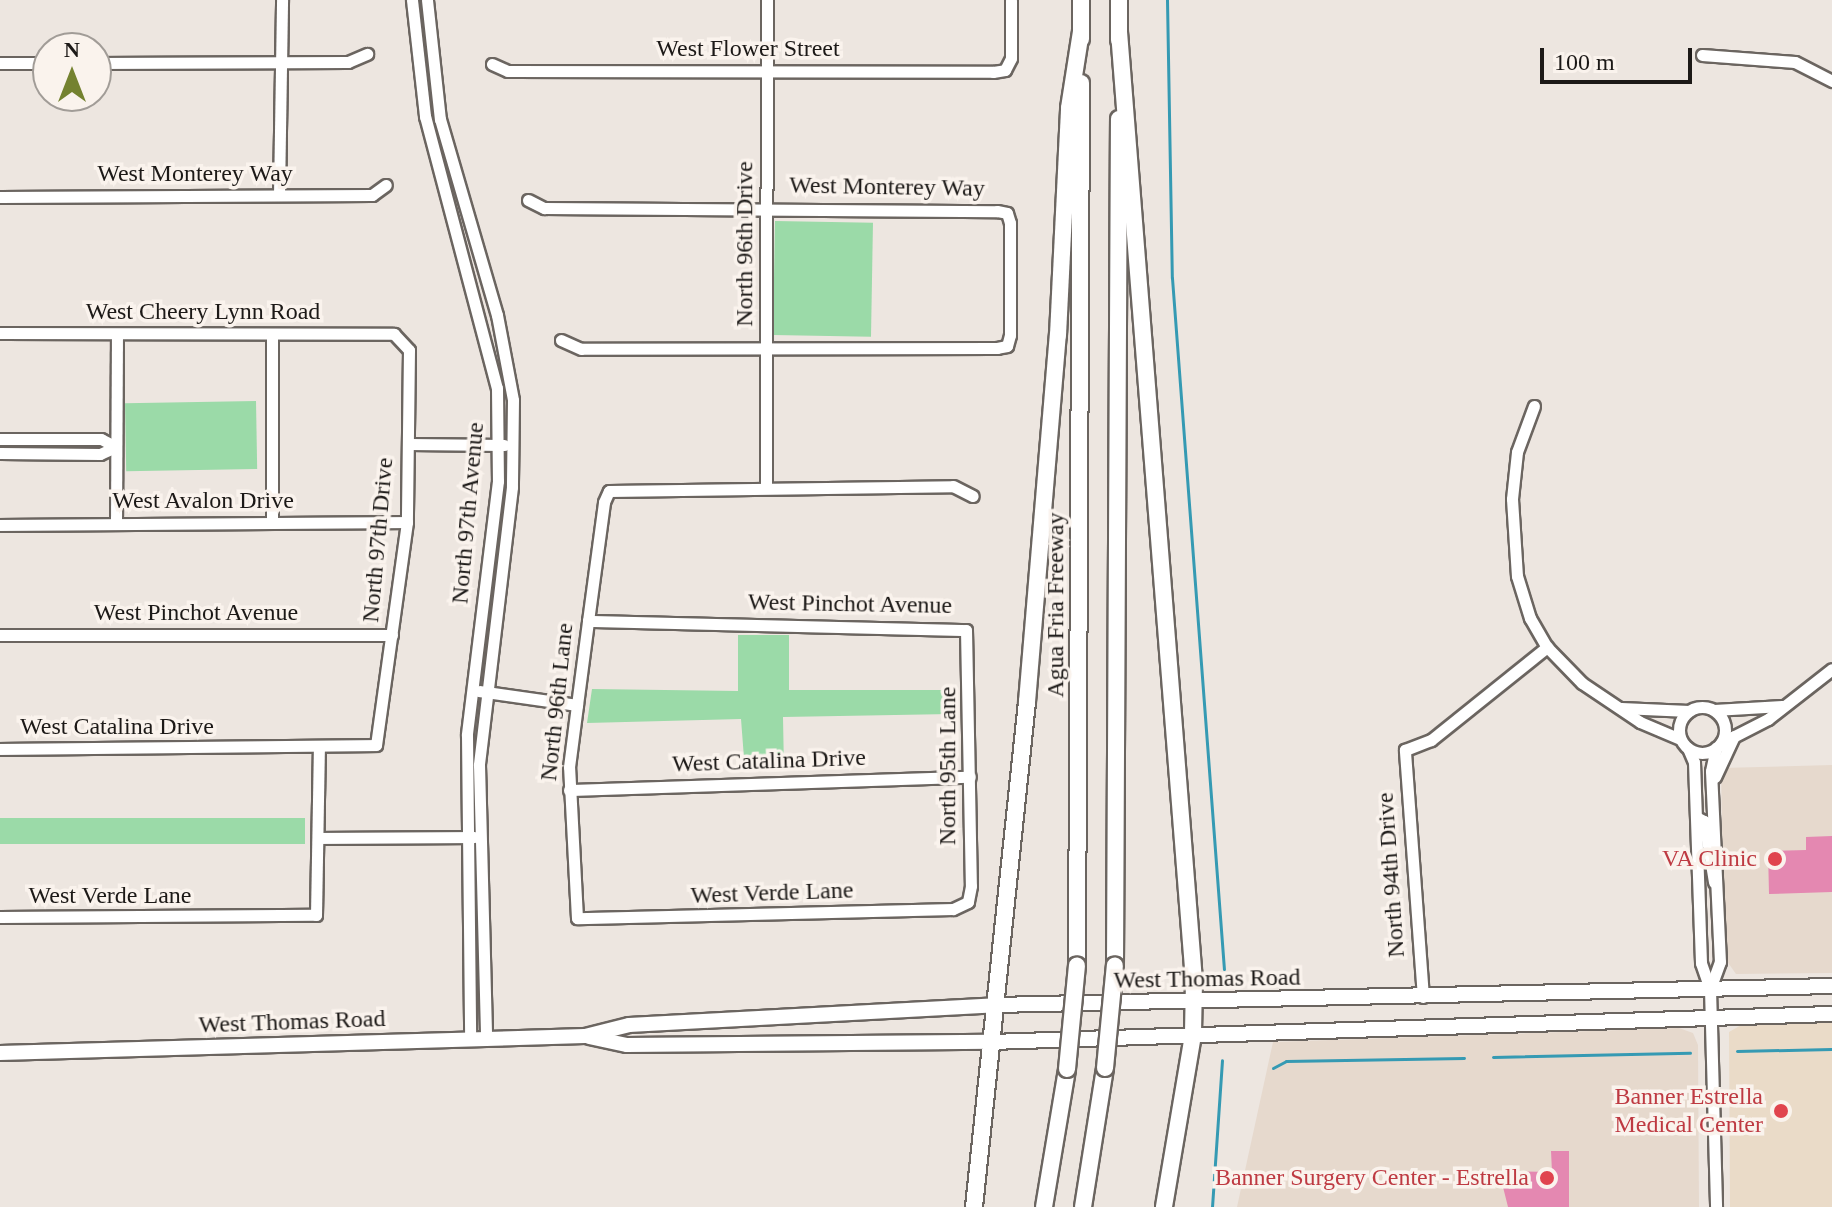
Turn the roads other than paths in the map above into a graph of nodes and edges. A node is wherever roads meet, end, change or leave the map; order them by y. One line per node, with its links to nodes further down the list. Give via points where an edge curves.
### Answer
1 (282, 0): 15 (street)
2 (412, 0): 33 (street, North 97th Avenue, via 425,116 490,345)
3 (427, 0): 34 (street, North 97th Avenue, via 432,78 497,315 513,400)
4 (767, 0): 17 (street, North 96th Drive)
5 (1011, 0): 17 (street, West Flower Street, via 1005,70)
6 (1081, 0): 8 (highway, Agua Fria Freeway)
7 (1119, 0): 9 (highway)
8 (1081, 31): 77 (highway, via 1069,108 1059,321 1029,688); 88 (highway, Agua Fria Freeway, bridge, via 1077,965 1067,1069)
9 (1119, 32): 76 (highway); 89 (highway, bridge, via 1115,965)
10 (367, 54): 15 (street, via 348,62)
11 (1702, 55): 18 (street, via 1795,62)
12 (0, 63): 13 (street)
13 (32, 63)
14 (112, 63): 15 (street)
15 (281, 63): 20 (street)
16 (492, 64): 17 (street, West Flower Street, via 508,71)
17 (768, 71): 23 (street, North 96th Drive)
18 (1832, 81)
19 (386, 185): 20 (street, West Monterey Way, via 372,195)
20 (279, 195): 21 (street, West Monterey Way)
21 (0, 197)
22 (528, 200): 23 (street, West Monterey Way, via 544,208)
23 (767, 208): 29 (street, North 96th Drive); 29 (street, West Monterey Way, via 1007,213 1007,346)
24 (0, 333): 25 (street, West Cheery Lynn Road)
25 (117, 334): 26 (street, West Cheery Lynn Road); 35 (street)
26 (272, 334): 27 (street, West Cheery Lynn Road); 40 (street)
27 (405, 339): 32 (street, North 97th Drive)
28 (561, 340): 29 (street, via 581,349)
29 (766, 349): 37 (street, North 96th Drive)
30 (1534, 406): 47 (street, via 1514,467 1513,534 1520,591)
31 (0, 439): 35 (street, via 101,439)
32 (409, 444): 33 (street); 39 (street, North 97th Drive)
33 (500, 445): 34 (street); 49 (street, North 97th Avenue)
34 (513, 445): 50 (street, North 97th Avenue)
35 (116, 447): 36 (street, via 100,454); 41 (street)
36 (0, 453)
37 (766, 487): 38 (street, via 953,486); 43 (street, North 96th Lane, via 609,491)
38 (973, 496)
39 (407, 522): 40 (street, West Avalon Drive); 46 (street, North 97th Drive)
40 (272, 523): 41 (street, West Avalon Drive)
41 (116, 524): 42 (street, West Avalon Drive)
42 (0, 525)
43 (588, 621): 44 (street, West Pinchot Avenue); 51 (street, North 96th Lane)
44 (966, 630): 62 (street, North 95th Lane)
45 (0, 635): 46 (street, West Pinchot Avenue)
46 (392, 635): 58 (street, North 97th Drive)
47 (1547, 647): 53 (street, via 1582,683); 75 (street, North 94th Drive, via 1431,740 1405,750)
48 (1832, 669): 52 (street)
49 (472, 690): 50 (street); 66 (street, North 97th Avenue)
50 (485, 692): 51 (street); 66 (street, North 97th Avenue)
51 (577, 705): 64 (street, North 96th Lane)
52 (1782, 706): 54 (street); 56 (street)
53 (1621, 708): 55 (street); 57 (street)
54 (1714, 710): 55 (street); 59 (street, via 1725,729)
55 (1689, 711): 57 (street, via 1679,723)
56 (1734, 736): 59 (street); 63 (street)
57 (1684, 743): 59 (street); 65 (street)
58 (376, 745): 61 (street, West Catalina Drive)
59 (1718, 745): 63 (street)
60 (0, 749): 61 (street, West Catalina Drive)
61 (319, 750): 67 (street)
62 (970, 777): 64 (street, West Catalina Drive); 69 (street, North 95th Lane)
63 (1714, 782): 68 (street)
64 (569, 790): 71 (street, North 96th Lane)
65 (1696, 817): 68 (street, via 1704,821); 73 (street, via 1701,963)
66 (475, 837): 67 (street); 83 (street, North 97th Avenue); 84 (street, North 97th Avenue)
67 (319, 838): 70 (street, West Verde Lane, via 316,915)
68 (1718, 893): 73 (street, via 1720,962)
69 (968, 902): 71 (street, West Verde Lane, via 953,909)
70 (0, 917)
71 (577, 918)
72 (1832, 986): 73 (main road, West Thomas Road)
73 (1710, 989): 74 (main road, West Thomas Road); 79 (street)
74 (1484, 995): 75 (main road, West Thomas Road); 80 (main road)
75 (1423, 997): 76 (main road, West Thomas Road)
76 (1195, 1001): 77 (main road, West Thomas Road); 81 (highway)
77 (995, 1005): 82 (main road, West Thomas Road, via 629,1025); 85 (highway)
78 (1832, 1014): 79 (main road, West Thomas Road)
79 (1710, 1017): 80 (main road, West Thomas Road); 91 (street)
80 (1472, 1024): 81 (main road, West Thomas Road)
81 (1193, 1035): 85 (main road, West Thomas Road); 90 (highway)
82 (585, 1036): 83 (main road, West Thomas Road); 85 (main road, West Thomas Road, via 627,1045)
83 (486, 1038): 84 (main road, West Thomas Road)
84 (470, 1039): 86 (main road, West Thomas Road)
85 (991, 1042): 87 (highway)
86 (0, 1053)
87 (974, 1207)
88 (1044, 1207)
89 (1083, 1207)
90 (1164, 1207)
91 (1716, 1207)

